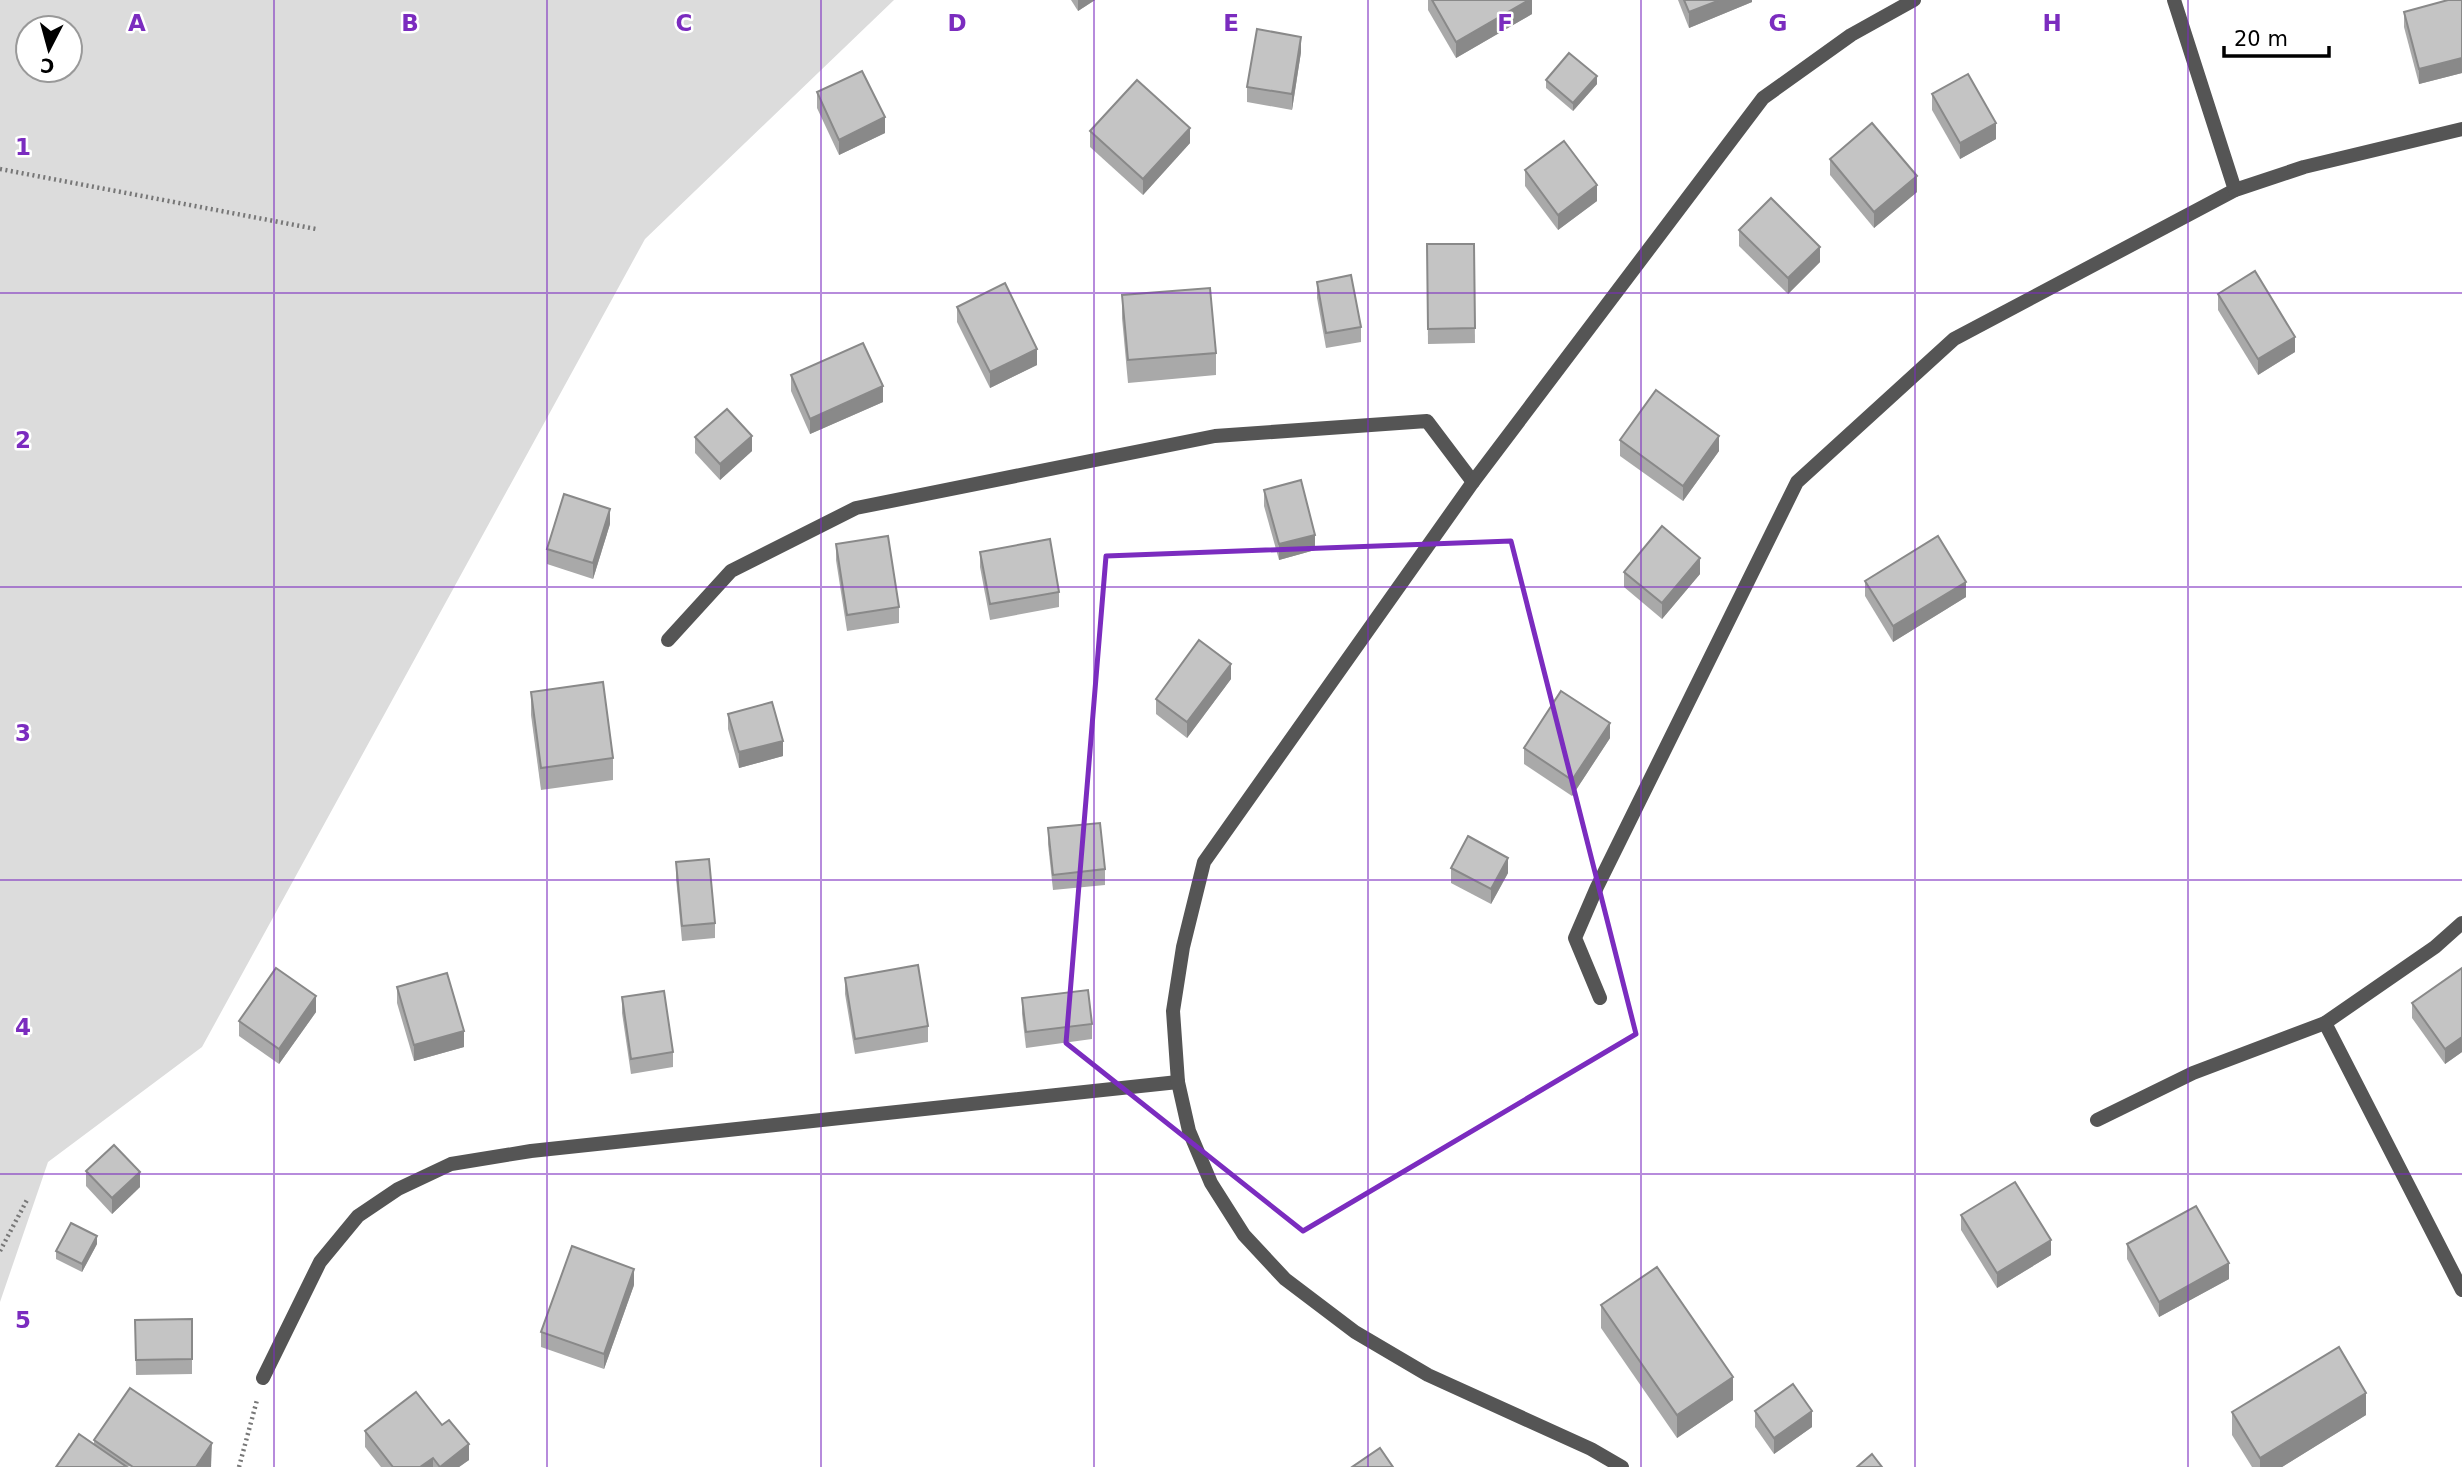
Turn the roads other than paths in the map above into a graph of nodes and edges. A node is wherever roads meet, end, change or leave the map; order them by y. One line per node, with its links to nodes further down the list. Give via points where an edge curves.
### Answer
1 (1914, 0): 5 (street, via 1851,35 1763,98)
2 (2174, 0): 4 (street)
3 (2462, 129): 4 (street, via 2304,167)
4 (2235, 190): 8 (street, via 1954,339 1797,482 1575,938)
5 (1473, 482): 6 (street, via 1427,421 1215,436 856,508 731,571); 10 (street, via 1204,862 1173,1010)
6 (668, 640)
7 (2462, 923): 9 (street)
8 (1600, 998)
9 (2325, 1023): 11 (street, via 2193,1073); 12 (street)
10 (1178, 1082): 13 (street, via 531,1151 451,1164 398,1189 358,1216 320,1262); 14 (street, via 1189,1131 1211,1183 1244,1235 1285,1279 1355,1332 1427,1375)
11 (2097, 1120)
12 (2462, 1290)
13 (263, 1378)
14 (1622, 1467)

